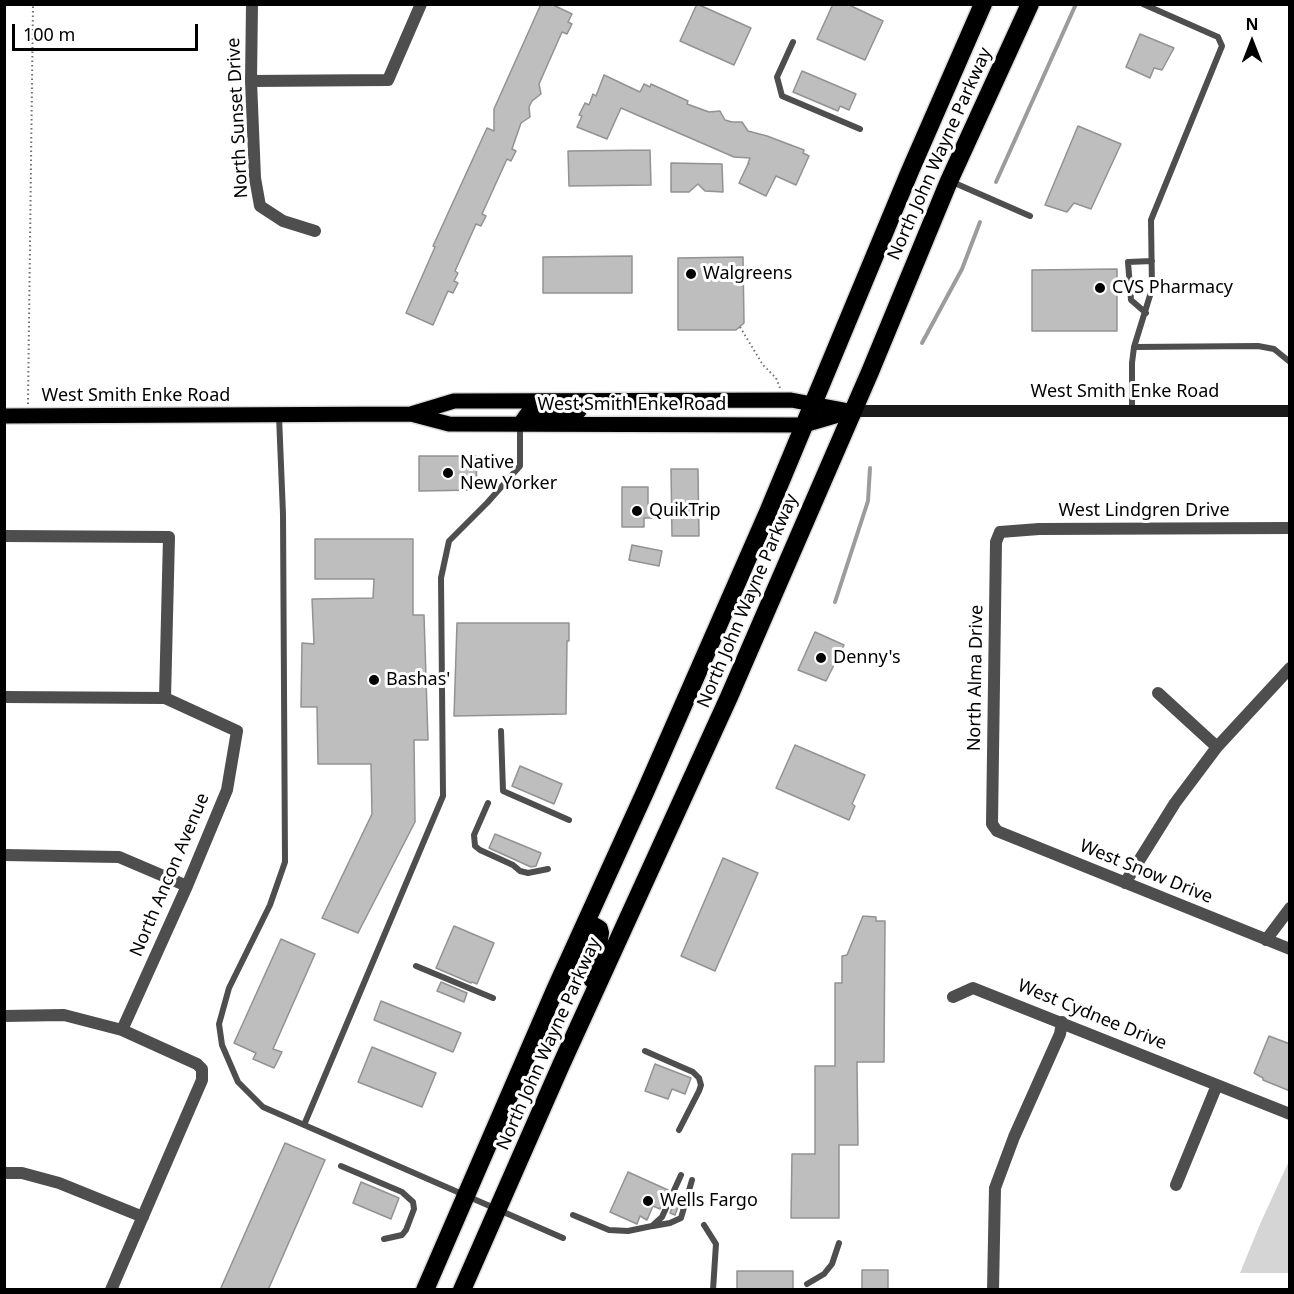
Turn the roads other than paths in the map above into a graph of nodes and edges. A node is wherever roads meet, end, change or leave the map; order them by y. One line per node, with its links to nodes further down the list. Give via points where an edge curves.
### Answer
1 (252, 4): 7 (street, North Sunset Drive)
2 (421, 4): 7 (street, via 388,80)
3 (983, 4): 17 (highway)
4 (1030, 4): 9 (highway, North John Wayne Parkway)
5 (1143, 4): 12 (lane, via 1218,37 1222,46 1151,220)
6 (793, 42): 8 (lane, via 777,77 782,96)
7 (251, 81): 11 (street, North Sunset Drive, via 260,206 283,221)
8 (860, 129)
9 (949, 181): 10 (lane); 18 (highway, North John Wayne Parkway)
10 (1030, 216)
11 (315, 231)
12 (1152, 261): 13 (lane, via 1152,289); 13 (lane, via 1128,262 1131,300)
13 (1146, 313): 14 (lane)
14 (1134, 347): 15 (lane, via 1258,346 1274,349); 20 (lane)
15 (1290, 362)
16 (618, 400): 17 (main road, West Smith Enke Road, via 791,400); 21 (main road, West Smith Enke Road, via 454,400); 24 (main road, via 602,410 533,412)
17 (813, 404): 18 (main road, West Smith Enke Road); 25 (highway)
18 (852, 411): 20 (street, West Smith Enke Road); 25 (main road, West Smith Enke Road); 49 (highway, North John Wayne Parkway, via 729,697)
19 (1290, 411): 20 (street, West Smith Enke Road)
20 (1132, 412)
21 (411, 414): 23 (main road, West Smith Enke Road); 24 (main road, West Smith Enke Road, via 449,424)
22 (4, 416): 23 (main road, West Smith Enke Road)
23 (279, 416): 56 (lane, via 285,862 270,905 229,988 219,1024 222,1046 238,1082 263,1107)
24 (520, 424): 25 (main road, West Smith Enke Road); 56 (lane, via 520,466 449,541 441,578 443,796)
25 (804, 425): 43 (highway)
26 (1290, 528): 27 (street, West Lindgren Drive)
27 (1000, 532): 37 (street, North Alma Drive, via 996,542)
28 (4, 536): 32 (street, via 169,537)
29 (1290, 668): 34 (street)
30 (1158, 693): 34 (street)
31 (4, 697): 32 (street)
32 (165, 698): 41 (street, North Ancon Avenue, via 237,731 227,790)
33 (501, 731): 36 (lane, via 503,791)
34 (1217, 747): 40 (street, via 1175,803)
35 (488, 802): 39 (lane, via 474,835 475,846 520,871)
36 (569, 820)
37 (992, 824): 40 (street, West Snow Drive, via 997,831)
38 (4, 855): 41 (street, via 118,856)
39 (548, 869)
40 (1125, 883): 44 (street, West Snow Drive)
41 (187, 886): 52 (street, North Ancon Avenue)
42 (1290, 908): 44 (street)
43 (587, 922): 49 (highway, via 598,929 600,938); 63 (highway)
44 (1266, 940): 45 (street, West Snow Drive)
45 (1290, 949)
46 (416, 966): 48 (lane)
47 (953, 997): 51 (street, West Cydnee Drive, via 974,988)
48 (493, 998)
49 (586, 1010): 64 (highway, North John Wayne Parkway)
50 (4, 1016): 52 (street, via 64,1015)
51 (1062, 1022): 54 (street, West Cydnee Drive); 77 (street, via 995,1188)
52 (122, 1030): 66 (street, via 202,1069 202,1080)
53 (645, 1051): 57 (lane, via 699,1078 699,1091)
54 (1217, 1085): 55 (street, West Cydnee Drive); 62 (street)
55 (1290, 1114)
56 (304, 1125): 63 (lane)
57 (679, 1130)
58 (341, 1166): 70 (lane, via 402,1192 413,1202 406,1230)
59 (4, 1173): 66 (street, via 22,1173 59,1183)
60 (681, 1175): 68 (lane, via 662,1217)
61 (692, 1180): 68 (lane, via 681,1218)
62 (1176, 1185)
63 (465, 1196): 64 (lane); 74 (highway)
64 (497, 1210): 69 (lane); 75 (highway, North John Wayne Parkway)
65 (573, 1215): 68 (lane, via 609,1230)
66 (143, 1217): 73 (street)
67 (704, 1225): 76 (lane, via 716,1244)
68 (652, 1226)
69 (563, 1238)
70 (384, 1239)
71 (839, 1243): 72 (lane, via 832,1264)
72 (807, 1284)
73 (111, 1290)
74 (425, 1290)
75 (462, 1290)
76 (712, 1290)
77 (993, 1290)

